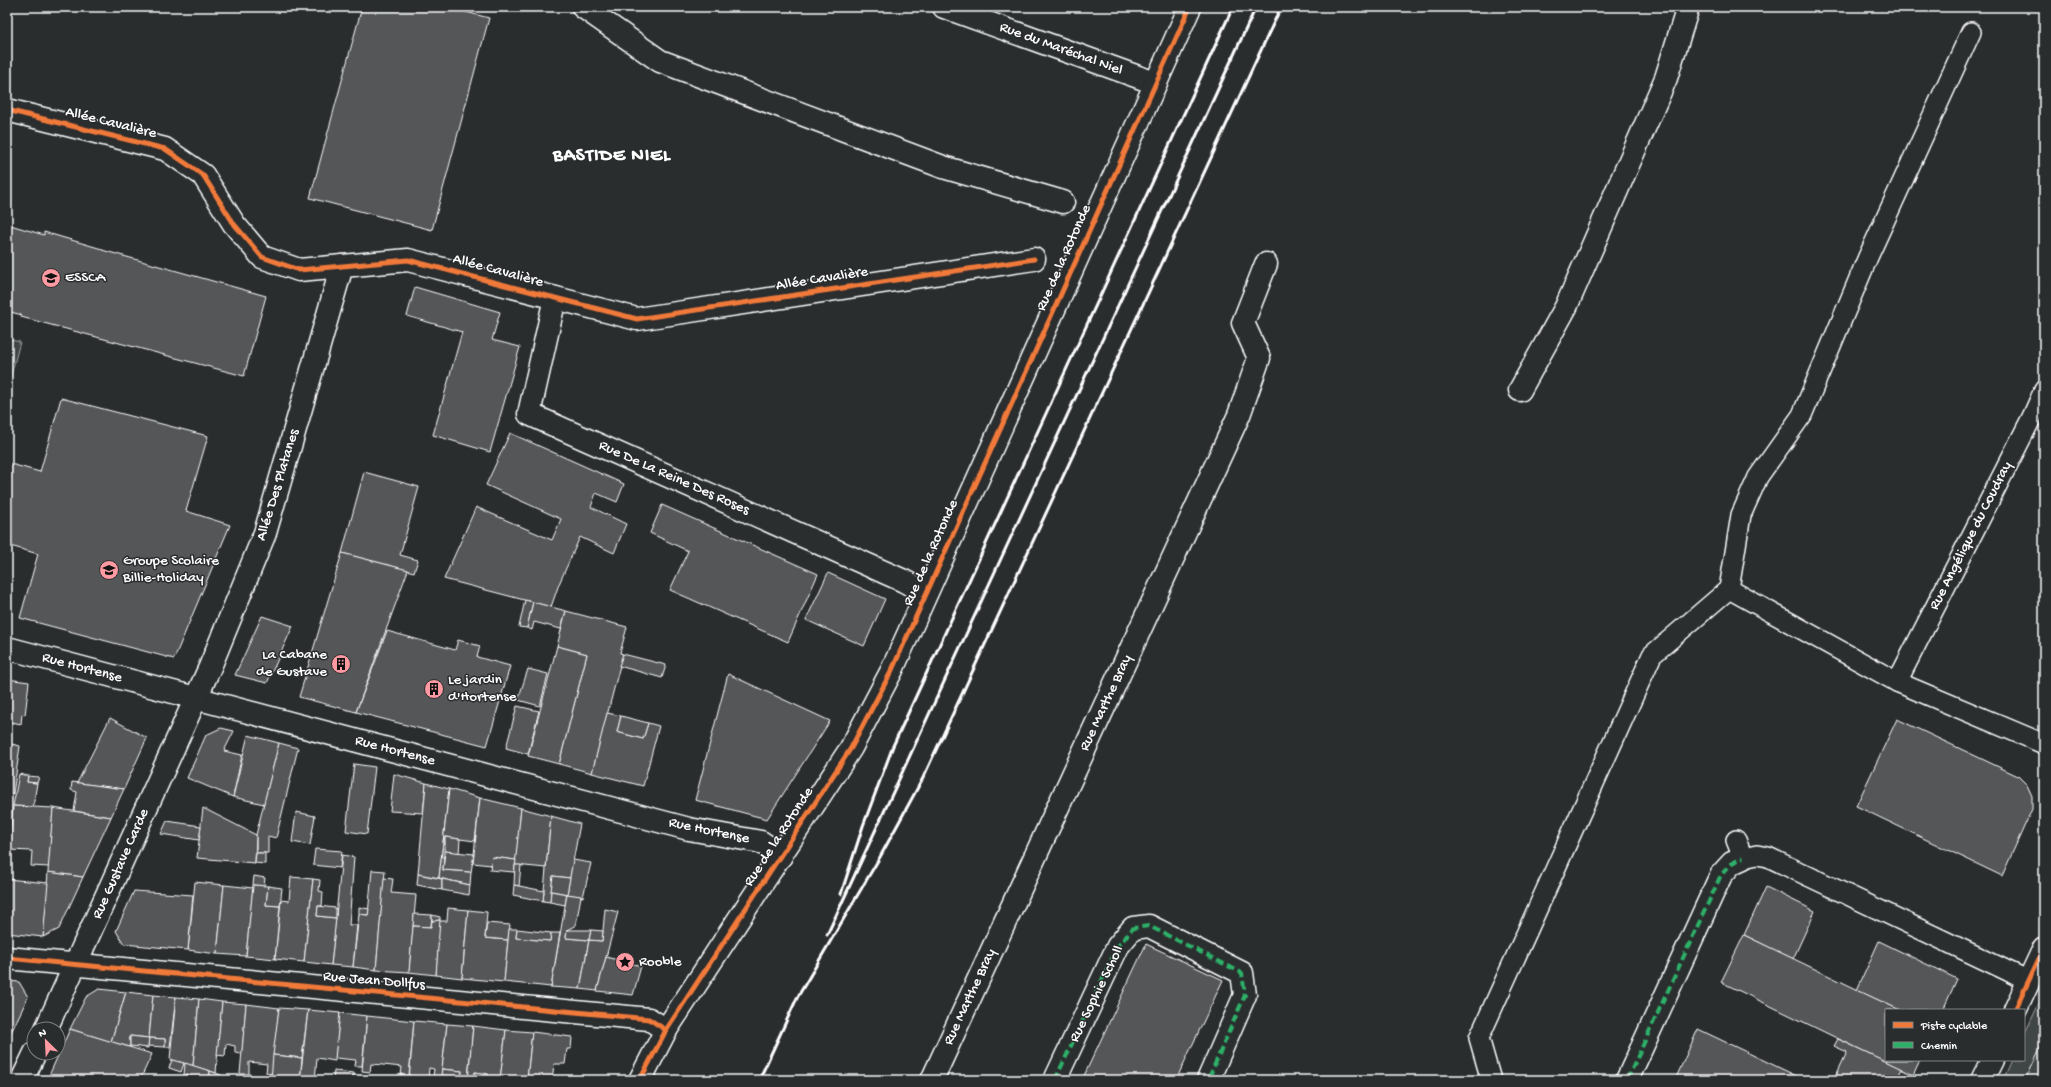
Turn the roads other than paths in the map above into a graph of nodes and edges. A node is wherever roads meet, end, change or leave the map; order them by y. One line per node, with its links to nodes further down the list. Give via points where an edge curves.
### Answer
1 (583, 7): 8 (street, via 660,61 943,167)
2 (944, 7): 6 (street, Rue du Maréchal Niel)
3 (1190, 7): 6 (street, Rue de la Rotonde)
4 (1688, 7): 13 (street, via 1663,85 1566,307)
5 (1971, 32): 15 (lane, via 1868,257 1802,415 1758,477 1741,515)
6 (1155, 83): 16 (street, Rue de la Rotonde)
7 (7, 110): 11 (street, Allée Cavalière, via 165,149 202,175 234,224 262,257 299,270)
8 (1063, 202)
9 (1034, 259): 12 (street, Allée Cavalière, via 637,319)
10 (1266, 264): 34 (street, Rue Marthe Bray, via 1243,323 1259,358 1239,415)
11 (342, 266): 12 (street, Allée Cavalière, via 408,260); 19 (street, Allée Des Platanes, via 265,533)
12 (555, 298): 16 (street, Rue De La Reine Des Roses, via 529,414)
13 (1520, 390)
14 (2044, 390): 18 (lane, Rue Angélique du Coudray)
15 (1729, 589): 18 (lane); 37 (lane, via 1652,655 1479,1038)
16 (926, 593): 22 (street, Rue de la Rotonde, via 892,670 851,748)
17 (7, 648): 19 (street, Rue Hortense)
18 (1897, 682): 20 (lane)
19 (196, 699): 22 (street, Rue Hortense, via 689,829 761,842); 25 (street, Rue Gustave Carde)
20 (2044, 744)
21 (1739, 849): 26 (lane, via 1768,857); 38 (street, via 1732,863 1721,875)
22 (781, 856): 29 (street, Rue de la Rotonde)
23 (2044, 948): 26 (street)
24 (7, 958): 25 (street, Rue Jean Dollfus)
25 (76, 964): 28 (street, Rue Gustave Carde); 29 (street, Rue Jean Dollfus, via 648,1019)
26 (2029, 981): 27 (street)
27 (2015, 1009)
28 (50, 1021)
29 (666, 1030): 33 (street, Rue de la Rotonde)
30 (31, 1061): 32 (street)
31 (1992, 1061): 39 (street)
32 (22, 1080)
33 (640, 1080)
34 (932, 1080)
35 (1055, 1080): 36 (street, Rue Sophie Scholl, via 1118,946 1133,928 1149,926 1242,973 1245,995)
36 (1208, 1080)
37 (1491, 1080)
38 (1627, 1080)
39 (1982, 1080)

